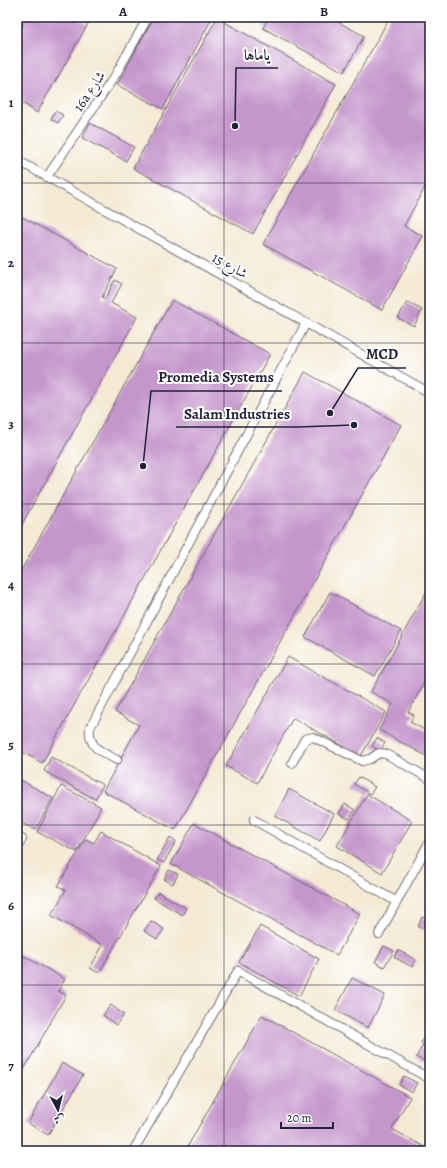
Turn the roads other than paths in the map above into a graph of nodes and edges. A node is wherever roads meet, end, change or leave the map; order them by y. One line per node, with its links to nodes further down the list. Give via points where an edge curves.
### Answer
1 (148, 17): 3 (lane, 16a شارع, via 116,74)
2 (17, 160): 3 (lane, شارع 15)
3 (46, 177): 4 (lane, شارع 15)
4 (306, 324): 5 (lane, شارع 15); 6 (lane, via 90,728 94,746)
5 (430, 393)
6 (117, 760)
7 (292, 763): 8 (lane, via 305,739 313,737 362,761 370,760 379,753 386,754)
8 (430, 779)
9 (254, 820): 13 (lane)
10 (22, 839): 12 (lane)
11 (430, 841): 13 (lane)
12 (17, 848)
13 (397, 902): 14 (lane)
14 (379, 934)
15 (430, 1079): 16 (lane, via 238,971)
16 (133, 1151)

